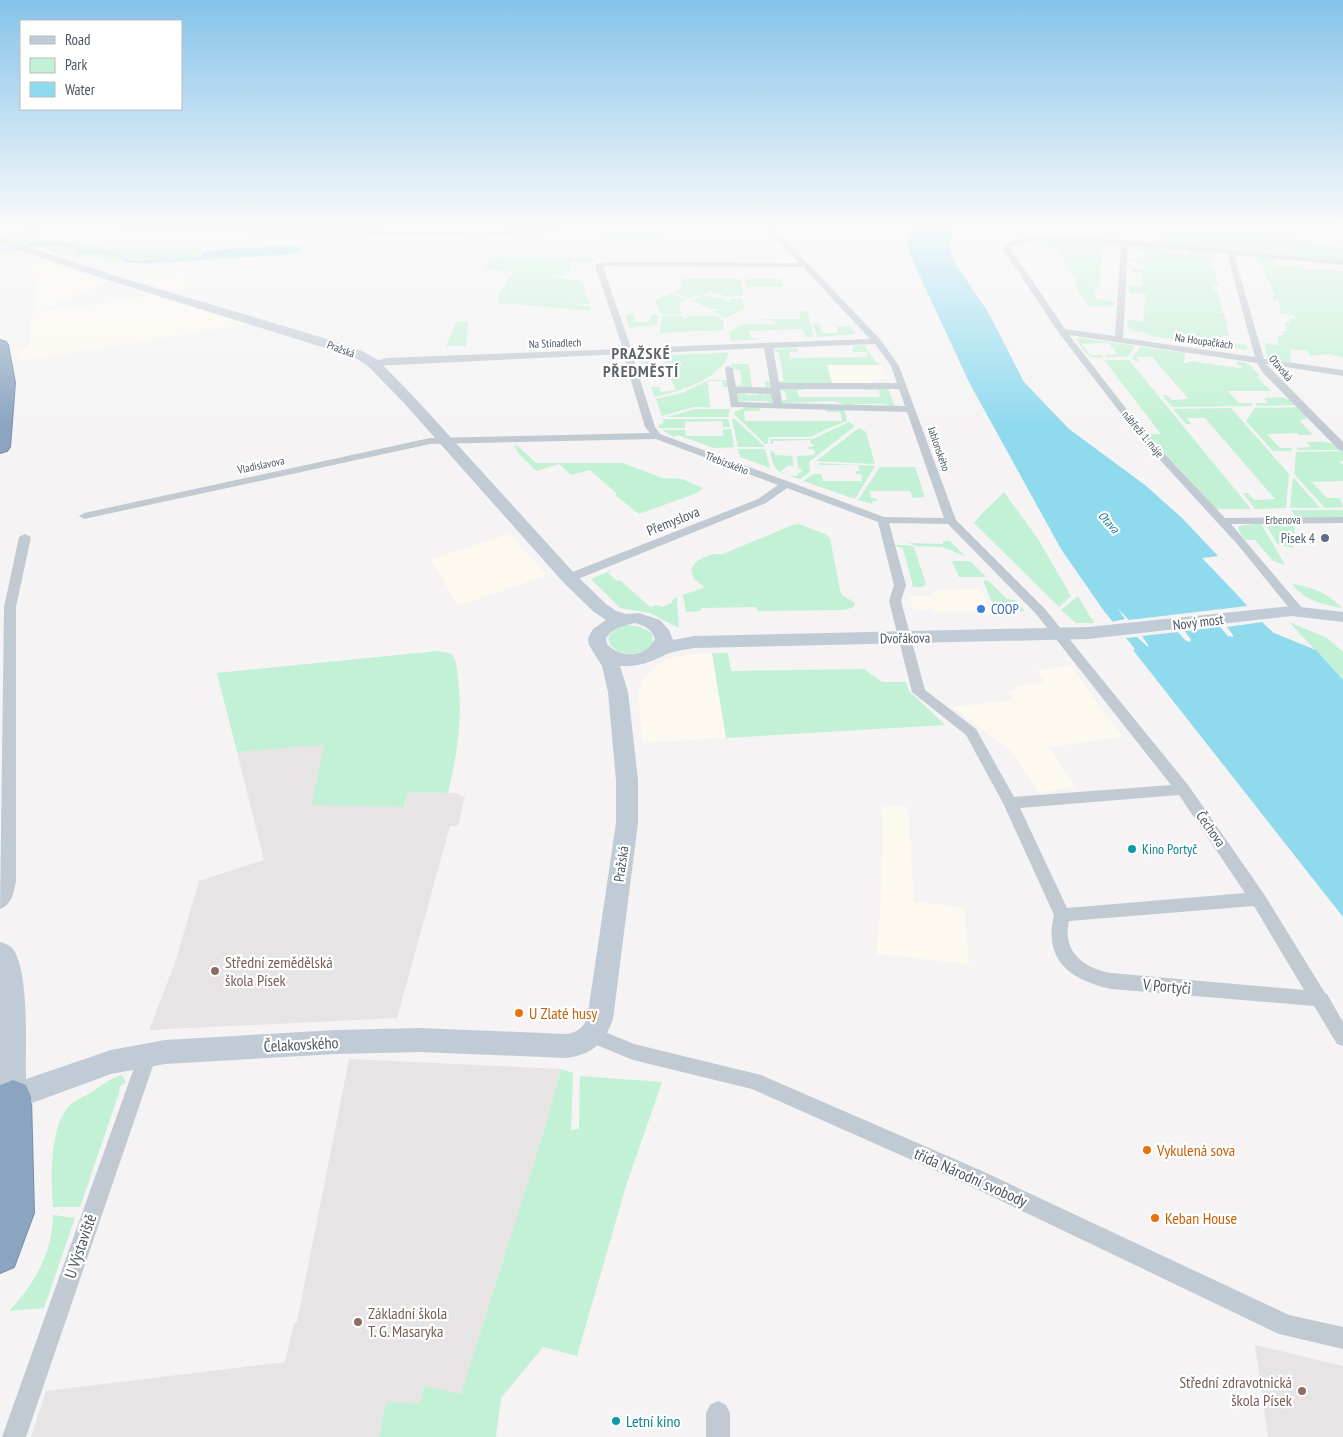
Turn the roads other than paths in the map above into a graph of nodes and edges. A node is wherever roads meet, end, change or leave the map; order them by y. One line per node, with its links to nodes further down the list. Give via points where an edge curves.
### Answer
1 (155, 291): 14 (street, Pražská, via 323,342)
2 (608, 291): 12 (street)
3 (829, 291): 9 (street, Jablonského)
4 (1035, 291): 7 (street, nábřeží 1. máje)
5 (1122, 291): 8 (street)
6 (1241, 291): 13 (street, Otavská)
7 (1062, 331): 8 (street, Na Houpačkách); 31 (street, nábřeží 1. máje, via 1142,435)
8 (1119, 340): 13 (street, Na Houpačkách)
9 (877, 341): 11 (street, Na Stínadlech); 17 (street, Jablonského, via 895,366)
10 (0, 345): 24 (highway, via 6,364 7,386)
11 (768, 346): 12 (street, Na Stínadlech); 18 (street)
12 (628, 351): 14 (street, Na Stínadlech); 22 (street, via 650,427)
13 (1260, 361): 16 (street, Na Houpačkách); 25 (street, Otavská, via 1266,371)
14 (373, 363): 23 (street, Pražská)
15 (729, 369): 19 (street)
16 (1343, 373)
17 (903, 386): 18 (street); 21 (street, Jablonského)
18 (775, 388): 19 (street); 20 (street)
19 (732, 390): 20 (street, via 734,405)
20 (778, 406): 21 (street)
21 (912, 409): 30 (street, Jablonského)
22 (657, 436): 23 (street, Třebízského); 26 (street, Třebízského)
23 (443, 440): 27 (street, Vladislavova); 33 (street, Pražská)
24 (0, 447)
25 (1343, 448)
26 (786, 485): 28 (street, Třebízského); 33 (street, Přemyslova, via 762,501)
27 (84, 516)
28 (883, 520): 30 (street, Třebízského); 42 (street, via 900,585 895,601)
29 (1343, 520): 31 (street, Erbenova)
30 (951, 521): 41 (street, Jablonského)
31 (1222, 521): 35 (street, nábřeží 1. máje)
32 (24, 537): 50 (street, via 10,607 8,880 6,893)
33 (569, 578): 34 (street, Pražská)
34 (591, 600): 37 (street, Pražská, via 610,615); 39 (street, Pražská)
35 (1298, 611): 36 (street, Nový most); 38 (street, Nový most)
36 (1343, 617)
37 (624, 619): 39 (street); 40 (street, via 644,620 659,627)
38 (1117, 631): 41 (street, Dvořákova)
39 (601, 632): 44 (street, via 599,645)
40 (663, 633): 43 (street, Dvořákova); 45 (street, via 663,646)
41 (1059, 634): 42 (street, Dvořákova); 47 (street, Čechova)
42 (904, 638): 43 (street, Dvořákova); 48 (street, via 920,692 971,732)
43 (694, 642): 45 (street, Dvořákova, via 671,646)
44 (604, 652): 45 (street, via 620,659); 46 (street, Pražská)
45 (650, 655): 46 (street, via 623,675)
46 (618, 692): 54 (street, Pražská, via 627,780 627,823 600,1019)
47 (1183, 789): 48 (street); 49 (street, Čechova)
48 (1010, 803): 51 (street)
49 (1258, 899): 51 (street); 53 (street, Čechova)
50 (0, 902)
51 (1062, 915): 53 (street, V Portyči, via 1058,927 1059,942 1066,958 1082,974 1094,979)
52 (0, 952): 57 (street, via 6,958 11,983)
53 (1321, 999): 55 (street, Čechova)
54 (593, 1035): 56 (street, Čelakovského, via 586,1041 566,1046 420,1040); 59 (street, třída Národní svobody, via 633,1052 754,1081 973,1177 1287,1326)
55 (1343, 1038)
56 (148, 1054): 57 (street, Čelakovského, via 93,1068); 61 (street, U Výstaviště)
57 (13, 1098): 58 (highway, via 14,1213)
58 (0, 1253)
59 (1343, 1338)
60 (718, 1413): 62 (street)
61 (14, 1437)
62 (718, 1437)

